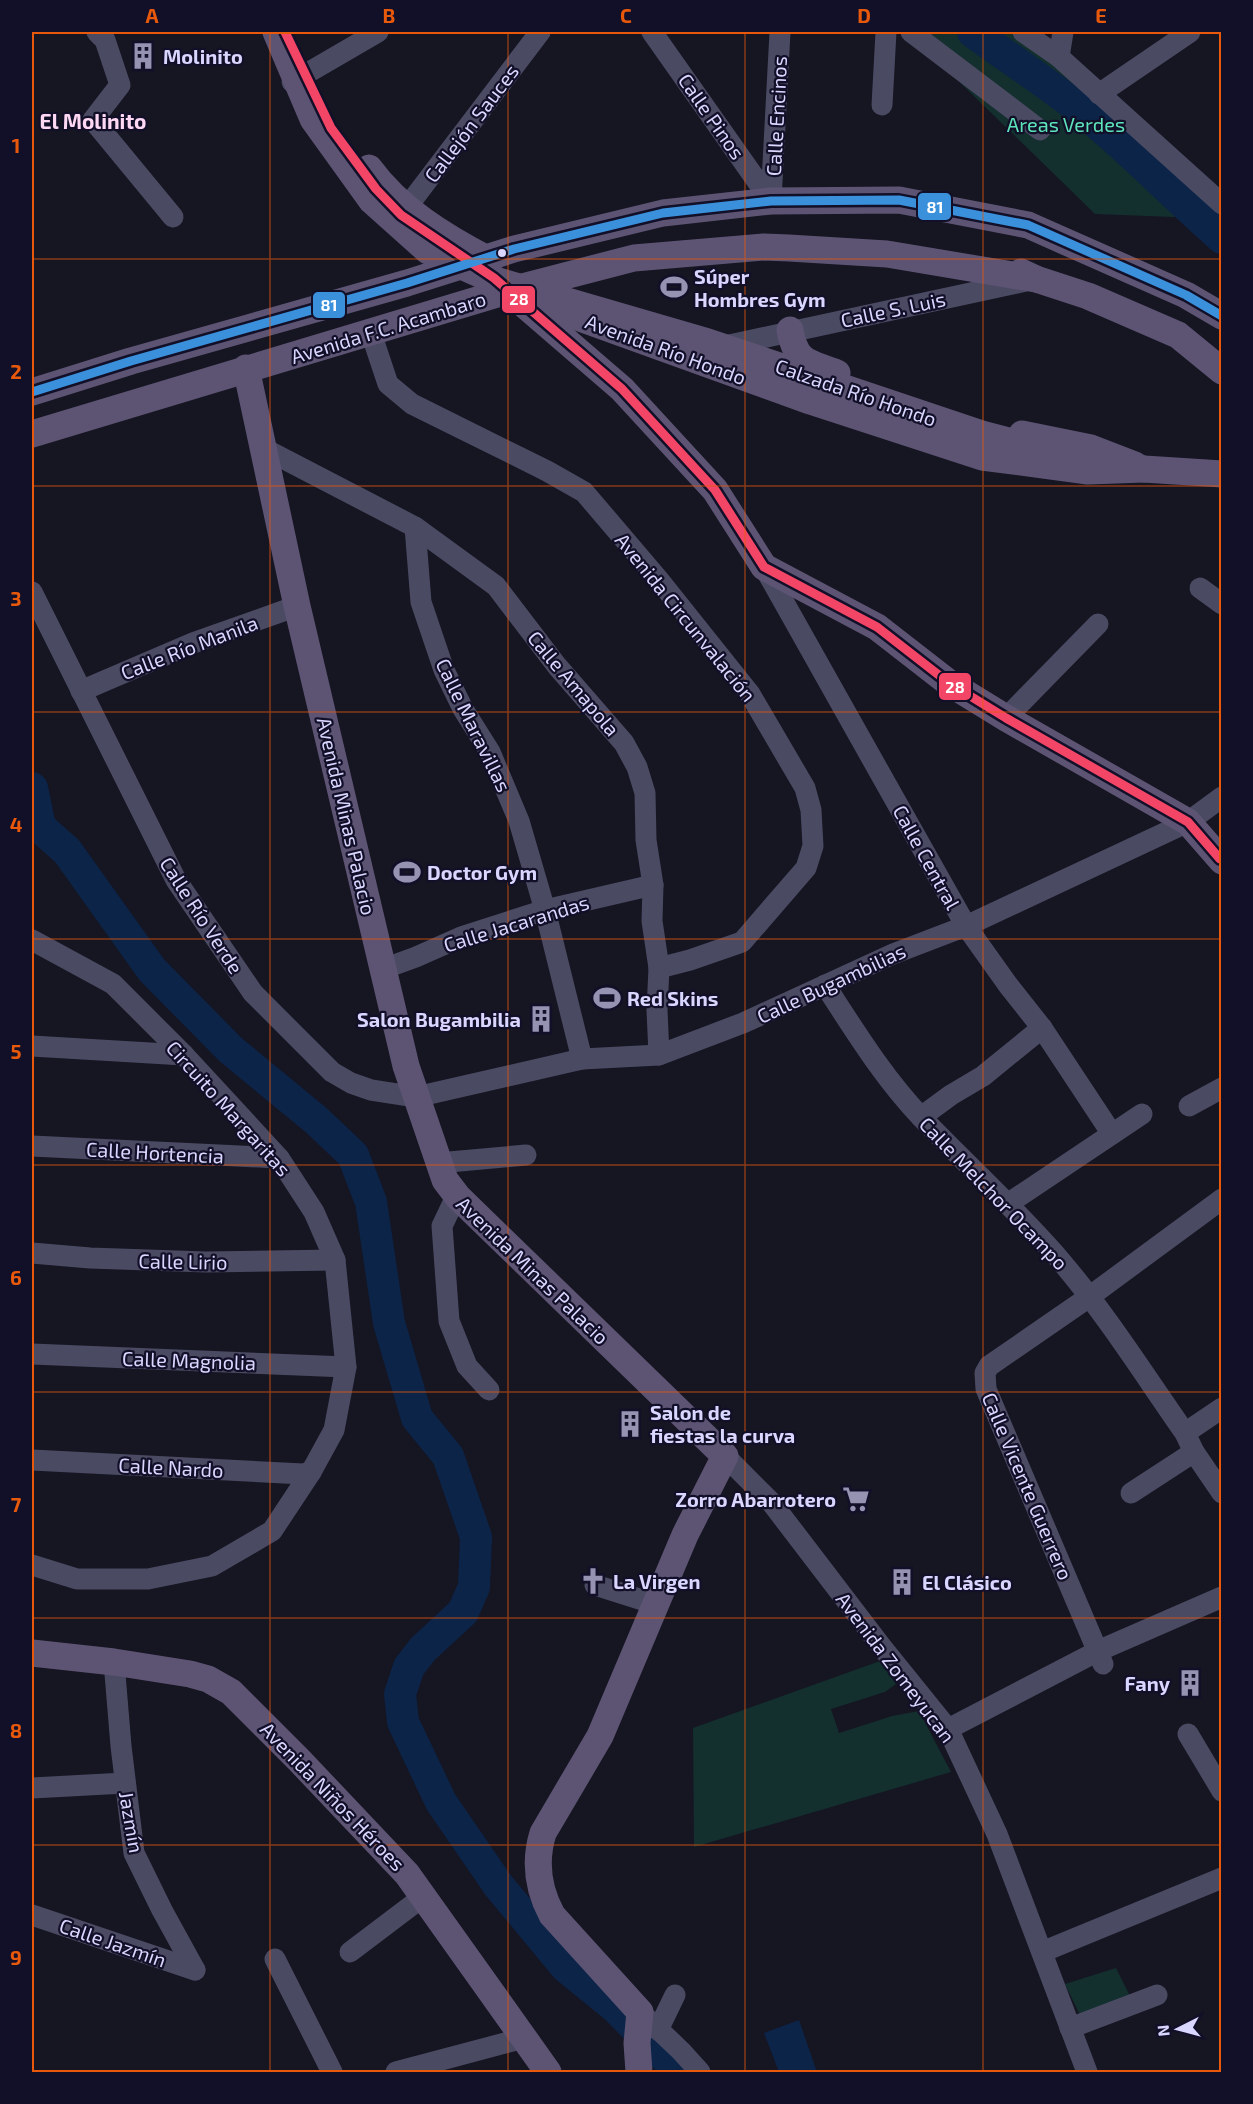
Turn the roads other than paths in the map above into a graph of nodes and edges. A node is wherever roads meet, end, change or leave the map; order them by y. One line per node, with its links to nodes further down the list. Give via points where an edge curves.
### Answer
1 (97, 32): 23 (street, via 105,40 120,85 93,120)
2 (268, 32): 16 (main road)
3 (276, 32): 37 (main road, Calzada Río Hondo, bridge, via 313,119 372,201 428,251 488,278 708,342 982,435)
4 (285, 32): 16 (main road)
5 (292, 32): 25 (main road, Avenida F.C. Acambaro, bridge, via 328,110 384,188 442,235 496,264 527,270 569,268 700,241 801,237 892,243 1009,266)
6 (378, 32): 16 (street)
7 (540, 32): 22 (street, Callejón Sauces)
8 (652, 32): 20 (street, Calle Pinos)
9 (780, 32): 20 (street, Calle Encinos)
10 (886, 32): 18 (street)
11 (911, 32): 19 (street)
12 (1023, 32): 15 (street)
13 (1063, 32): 15 (street)
14 (1190, 32): 17 (street)
15 (1059, 57): 17 (street)
16 (298, 78): 22 (main road, via 376,189); 24 (main road, via 316,136 364,201 392,229)
17 (1099, 94): 21 (street)
18 (882, 105)
19 (1040, 130)
20 (771, 201): 24 (main road, Avenida F.C. Acambaro, via 663,213); 27 (main road, Avenida F.C. Acambaro, via 899,200 1028,225 1186,295)
21 (1221, 204)
22 (401, 215): 24 (main road)
23 (173, 217)
24 (461, 266): 26 (main road, via 478,283); 33 (main road, Avenida F.C. Acambaro)
25 (1036, 279): 26 (main road, Avenida F.C. Acambaro, via 887,254 764,247 634,258); 28 (street, Calle S. Luis); 32 (main road, Avenida F.C. Acambaro, via 1088,296 1178,335)
26 (507, 291): 29 (main road, Avenida F.C. Acambaro); 30 (main road, Avenida Río Hondo); 40 (main road, via 622,389 715,490)
27 (1221, 316)
28 (790, 330): 30 (street, Calle S. Luis); 34 (main road, via 779,349 779,368 787,383); 37 (main road, via 792,345 806,362 945,414 998,430 1091,448)
29 (372, 333): 31 (main road, Avenida F.C. Acambaro); 55 (street, Avenida Circunvalación, via 388,384 412,404 584,492 750,694 805,788 813,846 806,868 742,942)
30 (681, 355): 34 (main road, Avenida Río Hondo)
31 (246, 368): 35 (main road, Avenida F.C. Acambaro); 36 (main road, Avenida Minas Palacio)
32 (1221, 371)
33 (32, 392)
34 (810, 401): 37 (main road, Avenida Río Hondo, via 982,457 1088,471)
35 (32, 434)
36 (263, 448): 39 (street, Calle Amapola); 44 (main road, Avenida Minas Palacio)
37 (1144, 469): 38 (main road, Calzada Río Hondo)
38 (1221, 474)
39 (415, 527): 51 (street, Calle Amapola, via 496,586 557,666 624,743 645,794 646,840); 52 (street, Calle Maravillas, via 422,602 444,670 490,752 519,822)
40 (764, 567): 47 (main road, via 877,627 949,683); 53 (street, Calle Central)
41 (1200, 588): 43 (street)
42 (32, 592): 46 (street, Calle Río Verde)
43 (1221, 603)
44 (297, 606): 46 (street, Calle Río Manila, via 193,643); 56 (main road, Avenida Minas Palacio)
45 (1098, 624): 47 (street)
46 (81, 690): 64 (street, Calle Río Verde, via 176,880 253,993 332,1072 371,1090)
47 (1006, 718): 49 (main road)
48 (1221, 797): 49 (street, Calle Bugambilias)
49 (1188, 822): 50 (main road); 53 (street, Calle Bugambilias)
50 (1221, 861)
51 (653, 885): 52 (street, Calle Jacarandas); 55 (street, Calle Amapola, via 652,921)
52 (545, 910): 56 (street, Calle Jacarandas, via 461,937); 62 (street, Calle Maravillas)
53 (966, 926): 57 (street, Calle Bugambilias); 58 (street, Calle Central)
54 (32, 940): 60 (street, Circuito Margaritas, via 113,984)
55 (659, 968): 61 (street, Calle Amapola)
56 (382, 969): 64 (main road, Avenida Minas Palacio)
57 (825, 985): 61 (street, Calle Bugambilias, via 743,1023); 67 (street, Calle Melchor Ocampo, via 877,1065)
58 (1042, 1028): 67 (street, via 983,1076); 68 (street, Calle Central)
59 (32, 1046): 60 (street)
60 (184, 1055): 71 (street, Circuito Margaritas)
61 (659, 1055): 62 (street, Calle Bugambilias)
62 (582, 1059): 64 (street, Calle Bugambilias)
63 (1221, 1088): 65 (street)
64 (416, 1097): 72 (main road, Avenida Minas Palacio)
65 (1190, 1106)
66 (1142, 1114): 68 (street)
67 (921, 1117): 75 (street, Calle Melchor Ocampo)
68 (1112, 1134): 75 (street)
69 (32, 1146): 71 (street, Calle Hortencia)
70 (526, 1155): 72 (street)
71 (279, 1158): 77 (street, Circuito Margaritas, via 314,1212)
72 (438, 1163): 73 (main road, Avenida Minas Palacio)
73 (458, 1197): 81 (street, via 442,1226 449,1321 467,1366); 84 (main road, Avenida Minas Palacio)
74 (1221, 1199): 78 (street, Calle Vicente Guerrero)
75 (1009, 1203): 78 (street, Calle Melchor Ocampo)
76 (32, 1253): 77 (street, Calle Lirio, via 206,1263)
77 (335, 1260): 80 (street, Circuito Margaritas)
78 (1089, 1297): 83 (street, Calle Melchor Ocampo); 94 (street, Calle Vicente Guerrero, via 989,1366 984,1381)
79 (32, 1354): 80 (street, Calle Magnolia)
80 (346, 1367): 86 (street, Circuito Margaritas, via 334,1430)
81 (489, 1390)
82 (1221, 1408): 83 (street)
83 (1190, 1443): 87 (street); 88 (street, Calle Melchor Ocampo)
84 (725, 1456): 92 (main road); 96 (street, Avenida Zomeyucan, via 771,1502)
85 (32, 1460): 86 (street, Calle Nardo)
86 (311, 1472): 89 (street, Circuito Margaritas, via 272,1531 212,1566 148,1579 77,1579)
87 (1131, 1493)
88 (1221, 1493)
89 (32, 1565)
90 (595, 1585): 92 (street)
91 (1221, 1597): 94 (street)
92 (655, 1604): 111 (main road, via 600,1736 543,1833 538,1851 542,1891 552,1915)
93 (32, 1653): 95 (main road, Avenida Niños Héroes)
94 (1101, 1657): 96 (street)
95 (114, 1662): 98 (street, Jazmín); 102 (main road, Avenida Niños Héroes, via 190,1674 224,1687 377,1840)
96 (948, 1729): 105 (street, Avenida Zomeyucan, via 997,1834)
97 (1188, 1734): 100 (street)
98 (125, 1783): 99 (street); 107 (street, Jazmín, via 134,1853)
99 (32, 1788)
100 (1221, 1791)
101 (1221, 1878): 105 (street)
102 (424, 1896): 104 (street); 112 (main road, Avenida Niños Héroes)
103 (32, 1915): 107 (street, Calle Jazmín)
104 (350, 1952)
105 (1042, 1952): 110 (street, Avenida Zomeyucan)
106 (275, 1959): 113 (street)
107 (195, 1970)
108 (675, 1995): 111 (street)
109 (1158, 1995): 110 (street)
110 (1070, 2028): 118 (street, Avenida Zomeyucan)
111 (643, 2029): 116 (main road); 117 (street)
112 (524, 2038): 114 (street); 115 (main road, Avenida Niños Héroes)
113 (332, 2073)
114 (396, 2073)
115 (548, 2073)
116 (639, 2073)
117 (700, 2073)
118 (1087, 2073)

